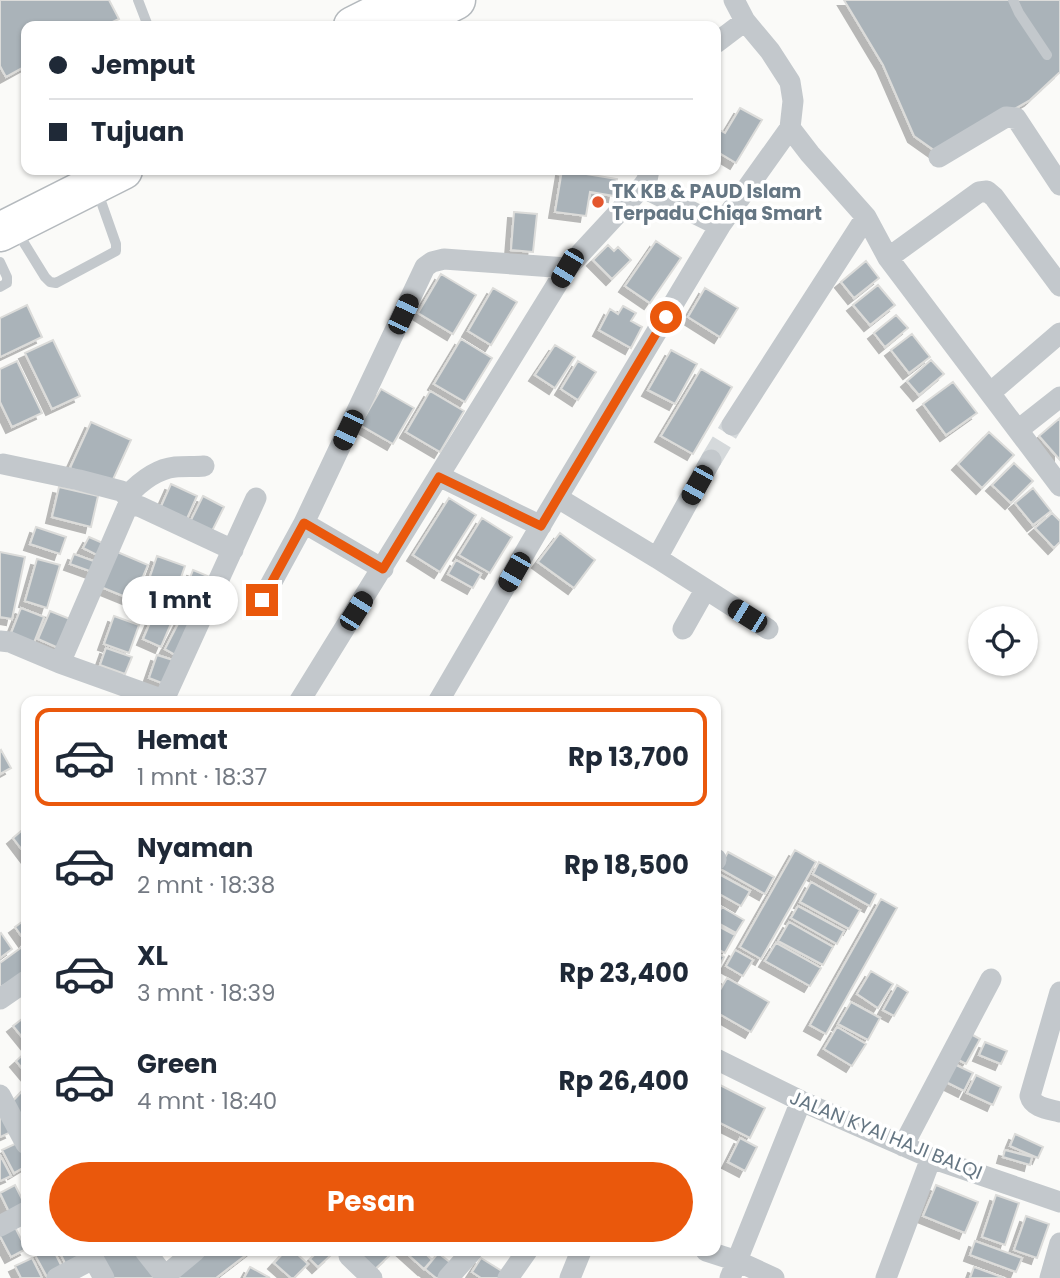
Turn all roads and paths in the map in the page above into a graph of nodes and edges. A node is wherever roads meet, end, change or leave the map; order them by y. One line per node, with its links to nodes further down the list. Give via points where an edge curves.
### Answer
1 (138, 0): 6 (lane)
2 (405, 0): 7 (highway)
3 (456, 0): 8 (highway)
4 (734, 0): 9 (street)
5 (1013, 0): 11 (lane)
6 (146, 21)
7 (363, 21)
8 (415, 21)
9 (745, 21): 10 (street); 12 (street, via 790,82)
10 (721, 39)
11 (1047, 55)
12 (790, 128): 18 (street); 20 (street)
13 (939, 156): 17 (street, via 1006,117 1014,117)
14 (95, 175): 19 (highway)
15 (97, 175): 19 (lane, via 116,251 56,283 45,277)
16 (645, 178): 20 (street); 23 (street)
17 (1060, 185)
18 (866, 217): 21 (street); 29 (street)
19 (4, 222)
20 (720, 226): 37 (street)
21 (888, 258): 24 (street, via 979,192 987,191); 27 (street)
22 (0, 262): 25 (lane, via 7,277)
23 (567, 268): 34 (street); 39 (street, via 444,259 425,267)
24 (1060, 286)
25 (0, 287)
26 (1060, 333): 27 (street)
27 (990, 393): 30 (street)
28 (1060, 397): 30 (street)
29 (732, 425)
30 (1018, 430): 35 (street)
31 (711, 460): 42 (street)
32 (3, 464): 38 (street, via 121,491)
33 (204, 466): 38 (street, via 160,471 135,488)
34 (439, 477): 40 (street); 43 (street)
35 (1060, 486)
36 (256, 498): 41 (street)
37 (558, 498): 40 (street); 42 (street)
38 (128, 500): 41 (street); 49 (street)
39 (304, 523): 43 (street); 45 (street)
40 (541, 526): 53 (street)
41 (233, 550): 51 (street)
42 (657, 558): 44 (street)
43 (383, 569): 52 (street)
44 (705, 590): 46 (street); 47 (street)
45 (262, 600)
46 (683, 629)
47 (768, 629)
48 (0, 640): 49 (street)
49 (60, 663): 50 (street)
50 (151, 696)
51 (167, 696)
52 (303, 696)
53 (442, 696)
54 (990, 979): 63 (street)
55 (21, 984): 57 (street)
56 (1060, 992): 61 (street, via 1030,1096 1034,1104)
57 (0, 999)
58 (721, 1061): 60 (street, JALAN KYAI HAJI BALQI)
59 (0, 1095): 62 (street)
60 (801, 1101): 63 (street, JALAN KYAI HAJI BALQI); 78 (street)
61 (1060, 1112)
62 (15, 1139)
63 (903, 1146): 64 (street, JALAN KYAI HAJI BALQI)
64 (932, 1158): 65 (street, JALAN KYAI HAJI BALQI); 86 (street)
65 (1059, 1197)
66 (21, 1215): 67 (street)
67 (0, 1226)
68 (1060, 1243): 87 (street)
69 (90, 1256): 79 (street)
70 (92, 1256): 80 (street)
71 (149, 1256): 72 (street, via 164,1273)
72 (189, 1256)
73 (349, 1256): 81 (street)
74 (468, 1256): 82 (street)
75 (523, 1256): 83 (street)
76 (579, 1256): 84 (street)
77 (713, 1256): 78 (street)
78 (733, 1270): 85 (street)
79 (57, 1278)
80 (104, 1278)
81 (372, 1278)
82 (448, 1278)
83 (508, 1278)
84 (570, 1278)
85 (774, 1278)
86 (886, 1278)
87 (1050, 1278)

